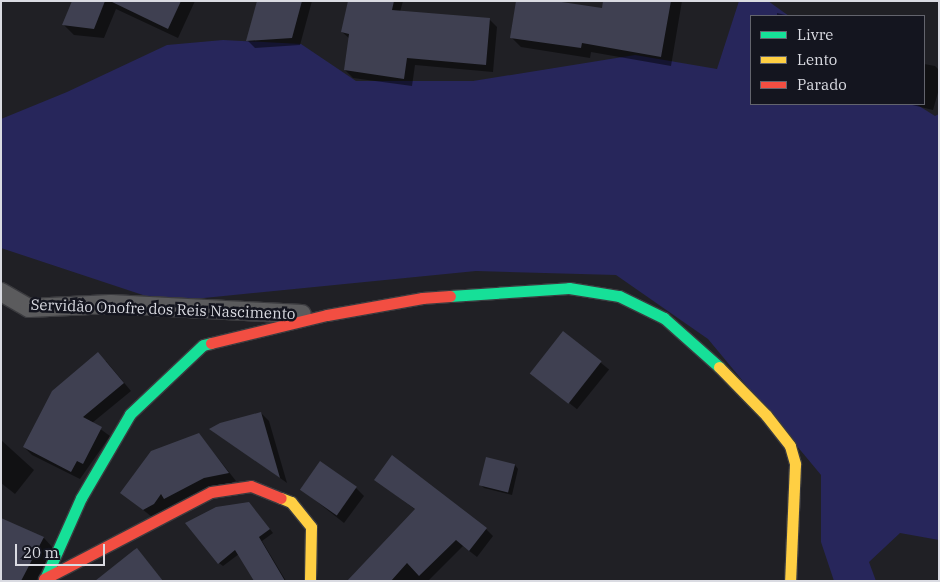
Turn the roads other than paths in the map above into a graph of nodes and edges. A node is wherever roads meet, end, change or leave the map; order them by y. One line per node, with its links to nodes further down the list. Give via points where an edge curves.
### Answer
1 (1, 292): 2 (lane, Servidão Onofre dos Reis Nascimento, via 30,308 111,304)
2 (327, 316): 3 (street, via 203,345 130,414 81,498); 5 (street, via 422,298 569,288 619,296 664,318 705,353 730,382 766,415 790,446 795,464)
3 (44, 580): 4 (street, via 211,492 251,486 291,502 311,527)
4 (310, 581)
5 (790, 581)

